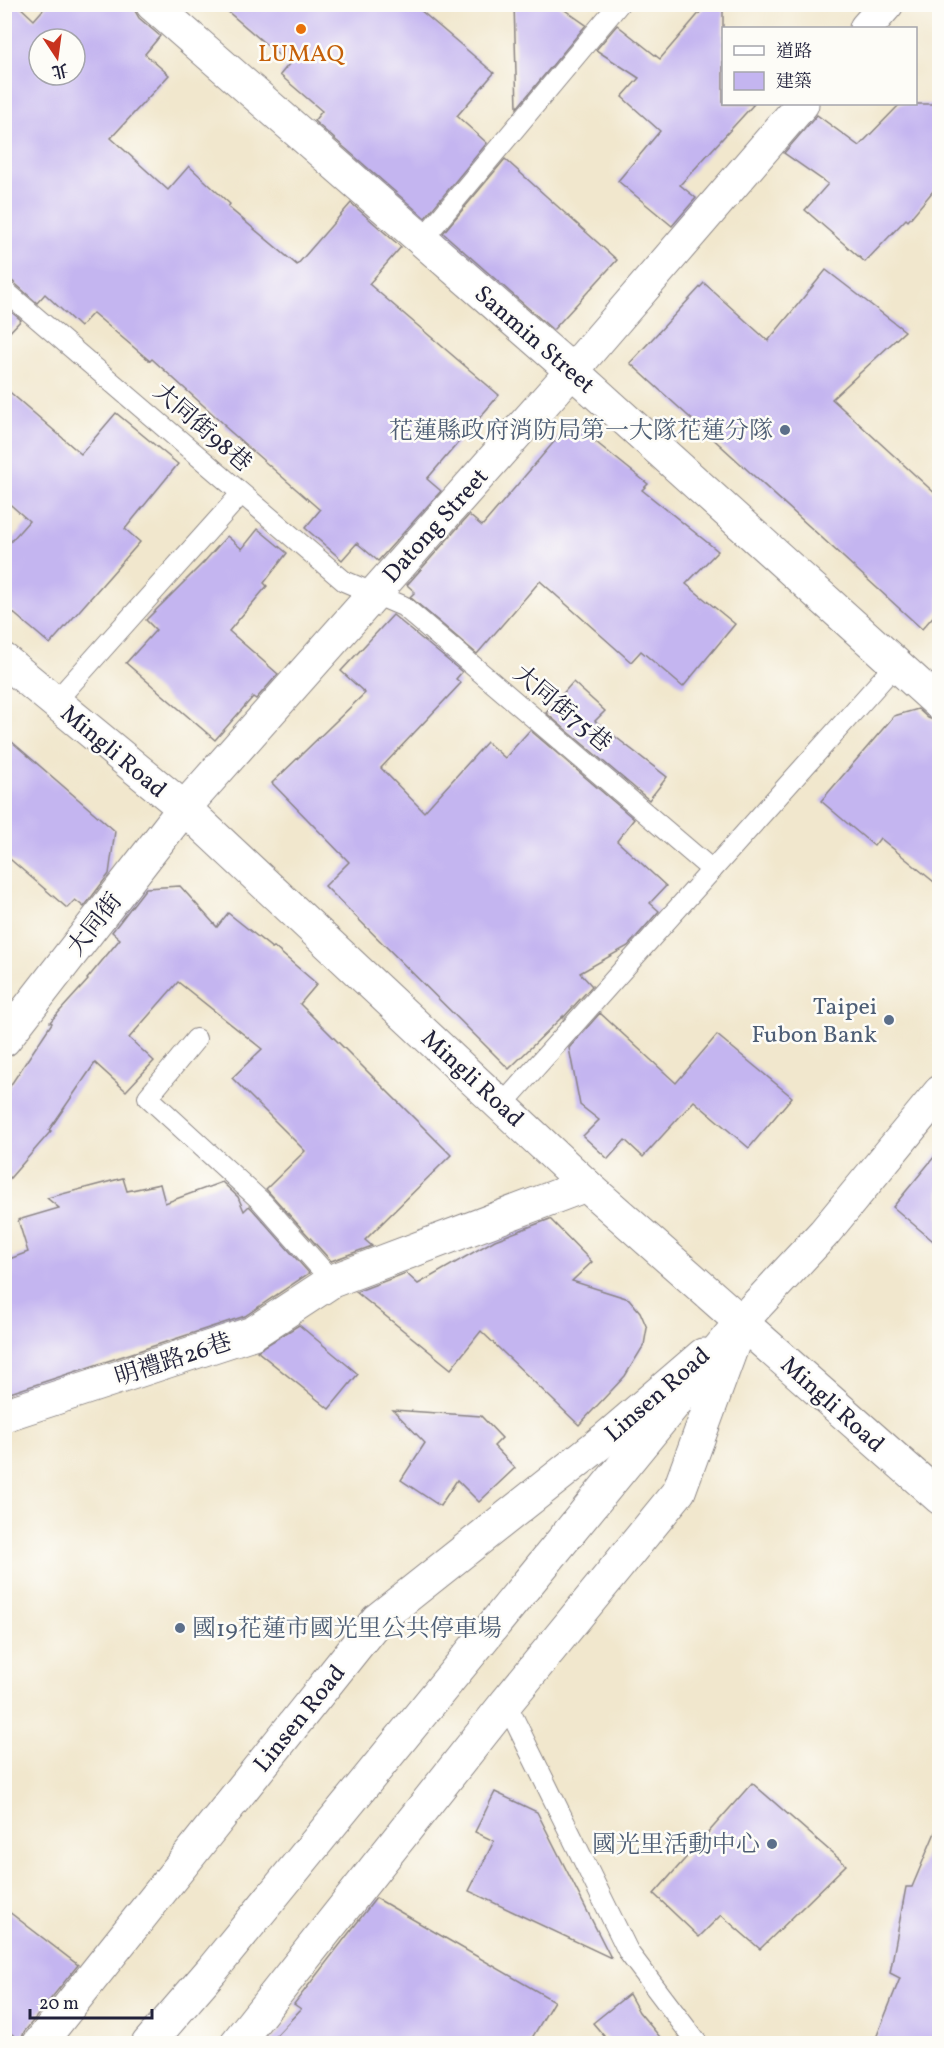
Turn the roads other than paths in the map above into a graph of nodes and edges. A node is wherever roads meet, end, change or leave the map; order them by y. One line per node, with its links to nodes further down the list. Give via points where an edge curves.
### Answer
1 (152, 4): 6 (street, Sanmin Street)
2 (619, 4): 6 (lane)
3 (887, 4): 4 (street)
4 (867, 27)
5 (801, 105): 8 (street, Datong Street)
6 (422, 240): 8 (street, Sanmin Street)
7 (4, 290): 9 (lane, 大同街98巷)
8 (572, 371): 10 (street, Datong Street); 12 (street, Sanmin Street)
9 (241, 494): 10 (lane, 大同街98巷, via 344,581); 13 (lane)
10 (375, 594): 15 (street, Datong Street); 16 (lane, 大同街75巷, via 404,606)
11 (4, 660): 13 (street, Mingli Road)
12 (896, 664): 14 (street, Sanmin Street); 16 (lane)
13 (55, 702): 15 (street, Mingli Road)
14 (939, 704)
15 (184, 808): 18 (street, 大同街); 20 (street, Mingli Road)
16 (712, 870): 20 (lane)
17 (196, 1039): 22 (lane, via 148,1097 262,1202)
18 (4, 1040)
19 (939, 1092): 23 (street, Linsen Road, via 824,1233)
20 (502, 1106): 21 (street, Mingli Road)
21 (585, 1185): 22 (street, 明禮路26巷); 23 (street, Mingli Road)
22 (332, 1281): 24 (street, 明禮路26巷, via 253,1333)
23 (741, 1322): 25 (street, Mingli Road); 26 (street, Linsen Road, via 679,1491); 27 (street, Linsen Road, via 604,1440 377,1620); 28 (street, Linsen Road, via 212,1970)
24 (4, 1415)
25 (939, 1498)
26 (506, 1703): 29 (street, Linsen Road); 30 (lane, via 629,1953)
27 (39, 2043)
28 (148, 2043)
29 (236, 2043)
30 (698, 2043)

